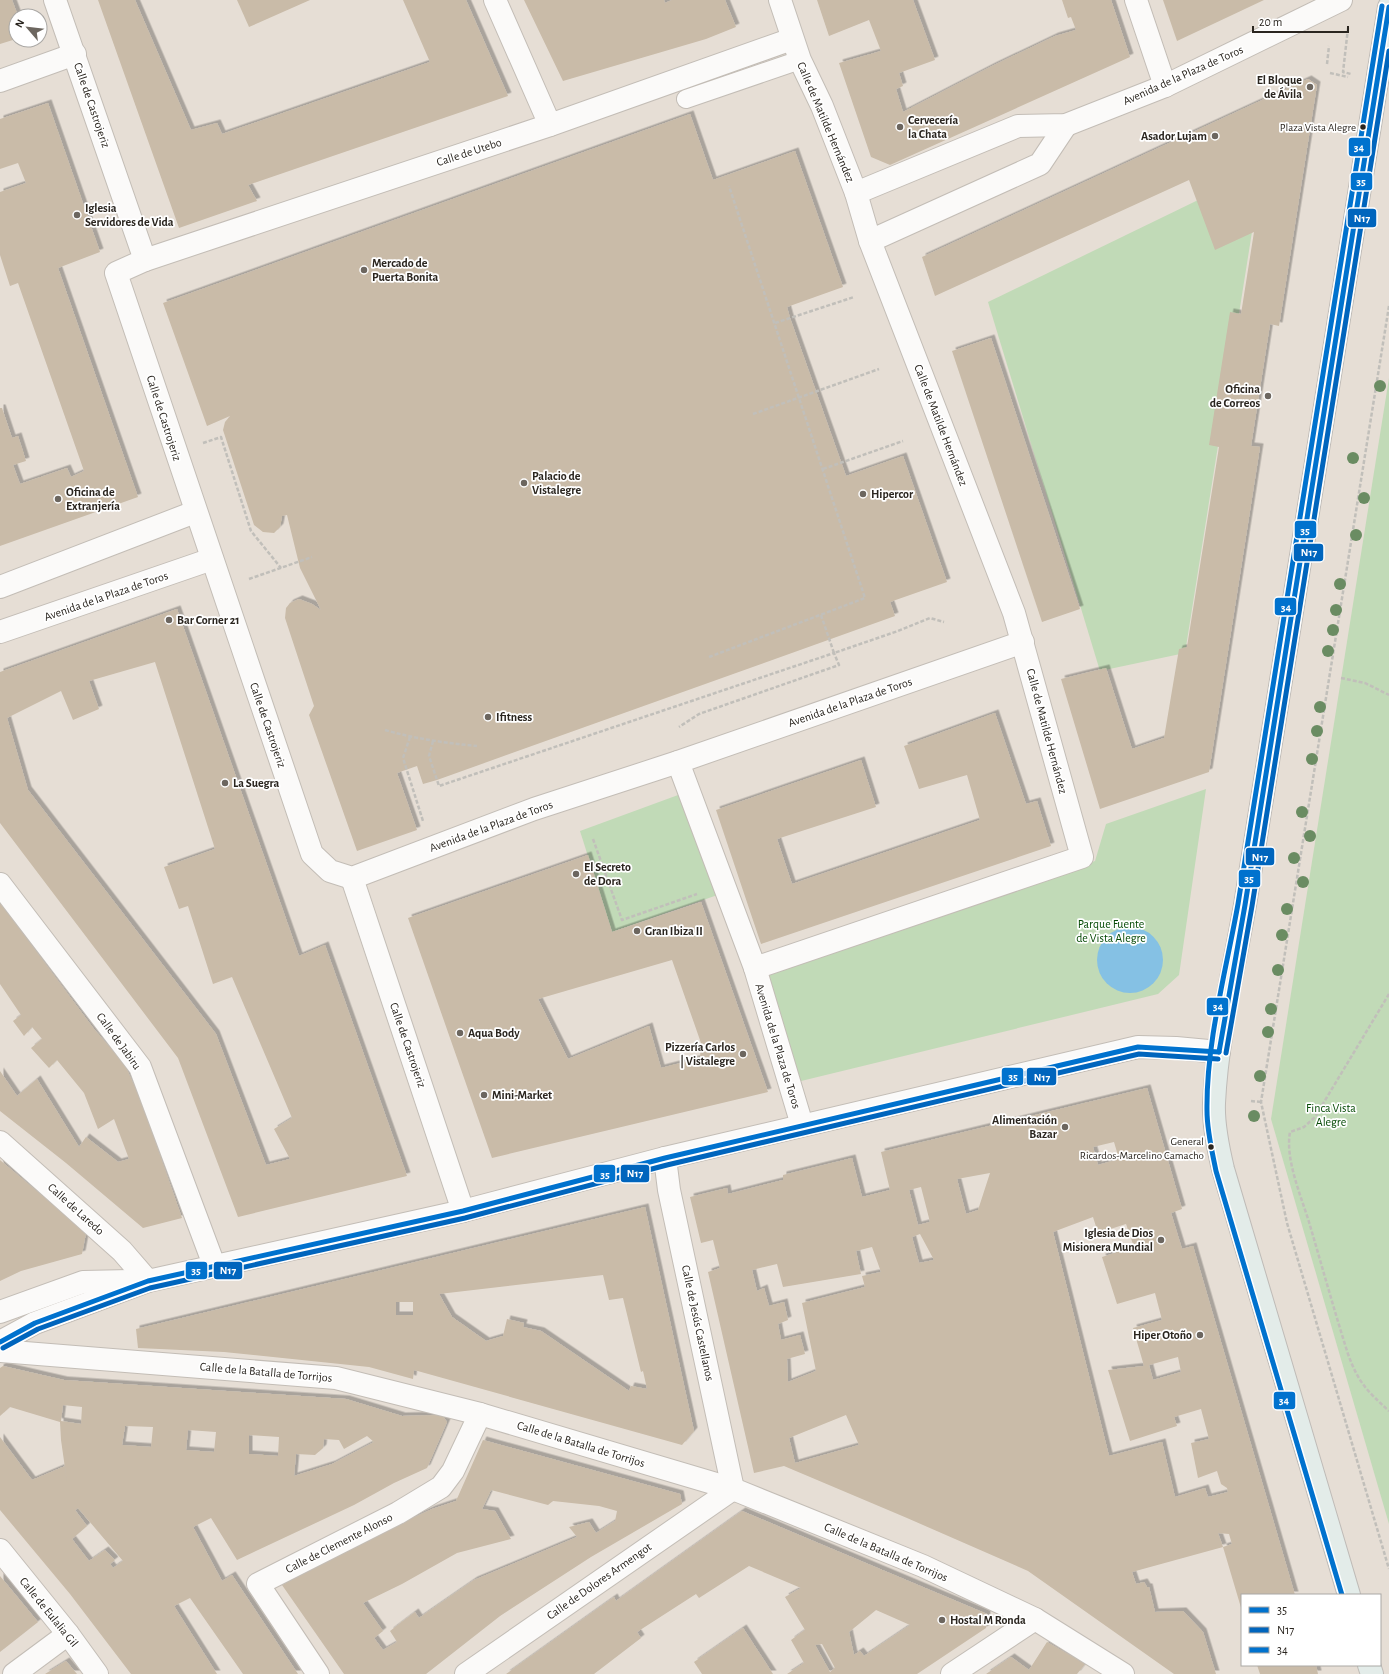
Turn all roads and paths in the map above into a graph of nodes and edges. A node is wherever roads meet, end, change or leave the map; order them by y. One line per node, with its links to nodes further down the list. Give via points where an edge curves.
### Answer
1 (55, 0): 10 (street, Calle de Castrojeriz)
2 (495, 0): 17 (street)
3 (780, 0): 7 (street, Calle de Matilde Hernández)
4 (1136, 0): 15 (street)
5 (1341, 0): 15 (street, Avenida de la Plaza de Toros)
6 (1389, 7): 60 (main road)
7 (792, 39): 11 (street, Calle de Matilde Hernández); 17 (street, Calle de Utebo)
8 (1329, 46): 12 (path)
9 (1345, 50): 13 (path, via 1343,72 1348,75)
10 (75, 54): 14 (street); 22 (street, Calle de Castrojeriz)
11 (800, 60): 16 (lane); 20 (street, Calle de Matilde Hernández, via 822,106)
12 (1327, 64)
13 (1330, 73)
14 (0, 81)
15 (1165, 86): 18 (street, Avenida de la Plaza de Toros)
16 (686, 99)
17 (550, 125): 22 (street, Calle de Utebo)
18 (1066, 125): 20 (street, Avenida de la Plaza de Toros, via 1018,126); 21 (street, via 1040,164)
19 (729, 186): 25 (path)
20 (856, 193): 21 (street, Calle de Matilde Hernández)
21 (870, 241): 41 (street, Calle de Matilde Hernández)
22 (145, 260): 32 (street, Calle de Castrojeriz, via 116,273)
23 (854, 297): 25 (path)
24 (1389, 306): 62 (path)
25 (775, 323): 27 (path)
26 (879, 369): 27 (path)
27 (800, 399): 28 (path); 31 (path)
28 (753, 414)
29 (903, 441): 31 (path)
30 (199, 444): 35 (path, via 221,437 251,531)
31 (823, 469): 38 (path, via 865,598)
32 (195, 512): 34 (street, Calle de Castrojeriz); 37 (street)
33 (312, 557): 35 (path)
34 (212, 559): 40 (street, Avenida de la Plaza de Toros); 55 (street, Calle de Castrojeriz, via 312,854 330,870)
35 (281, 568): 36 (path)
36 (249, 579)
37 (0, 588)
38 (821, 616): 42 (path); 43 (path)
39 (944, 622): 42 (path, via 930,618)
40 (0, 632)
41 (1023, 642): 51 (street, Avenida de la Plaza de Toros); 54 (street, Calle de Matilde Hernández)
42 (834, 653): 46 (path, via 839,665 699,714); 49 (path, via 439,786 429,756)
43 (709, 658)
44 (1341, 678): 45 (path, via 1365,683)
45 (1389, 695)
46 (679, 727)
47 (386, 730): 48 (path)
48 (410, 737): 49 (path); 52 (path, via 403,758)
49 (433, 741): 50 (path)
50 (477, 746)
51 (678, 762): 55 (street, Avenida de la Plaza de Toros, via 534,809); 58 (street, Avenida de la Plaza de Toros)
52 (424, 822)
53 (593, 839): 57 (path, via 622,920)
54 (1082, 857): 58 (street, Avenida de la Plaza de Toros)
55 (352, 878): 66 (street, Calle de Castrojeriz)
56 (0, 884): 67 (street, Calle de Jabiru, via 140,1067)
57 (704, 892)
58 (755, 968): 63 (street, Avenida de la Plaza de Toros)
59 (1389, 994): 72 (path, via 1315,1118 1290,1132 1288,1140 1302,1199 1355,1375)
60 (1219, 1052): 63 (street, via 1138,1048); 77 (main road, via 1214,1104 1223,1169)
61 (1251, 1101): 62 (path)
62 (1261, 1102): 76 (path, via 1287,1223)
63 (802, 1125): 65 (street)
64 (0, 1142): 68 (street, Calle de Laredo, via 122,1251)
65 (664, 1158): 66 (street); 74 (street, Calle de Jesús Castellanos)
66 (463, 1211): 67 (street)
67 (214, 1265): 68 (street)
68 (148, 1281): 69 (street, via 84,1282); 70 (street, via 35,1323)
69 (0, 1312)
70 (0, 1342)
71 (0, 1351): 73 (street, Calle de la Batalla de Torrijos, via 336,1378)
72 (1389, 1411)
73 (480, 1414): 74 (street, Calle de la Batalla de Torrijos); 83 (street, Calle de Clemente Alonso, via 453,1470 441,1487 398,1513 258,1584)
74 (732, 1489): 78 (street, Calle de la Batalla de Torrijos, via 923,1566); 84 (street, Calle de Dolores Armengot)
75 (0, 1550): 79 (street, Calle de Eulalia Gil)
76 (1389, 1569)
77 (1349, 1594)
78 (1035, 1619): 80 (street, Calle de la Batalla de Torrijos); 85 (street)
79 (68, 1634): 81 (street); 82 (street, Calle de Eulalia Gil)
80 (1110, 1671)
81 (14, 1674)
82 (97, 1674)
83 (318, 1674)
84 (466, 1674)
85 (952, 1674)

